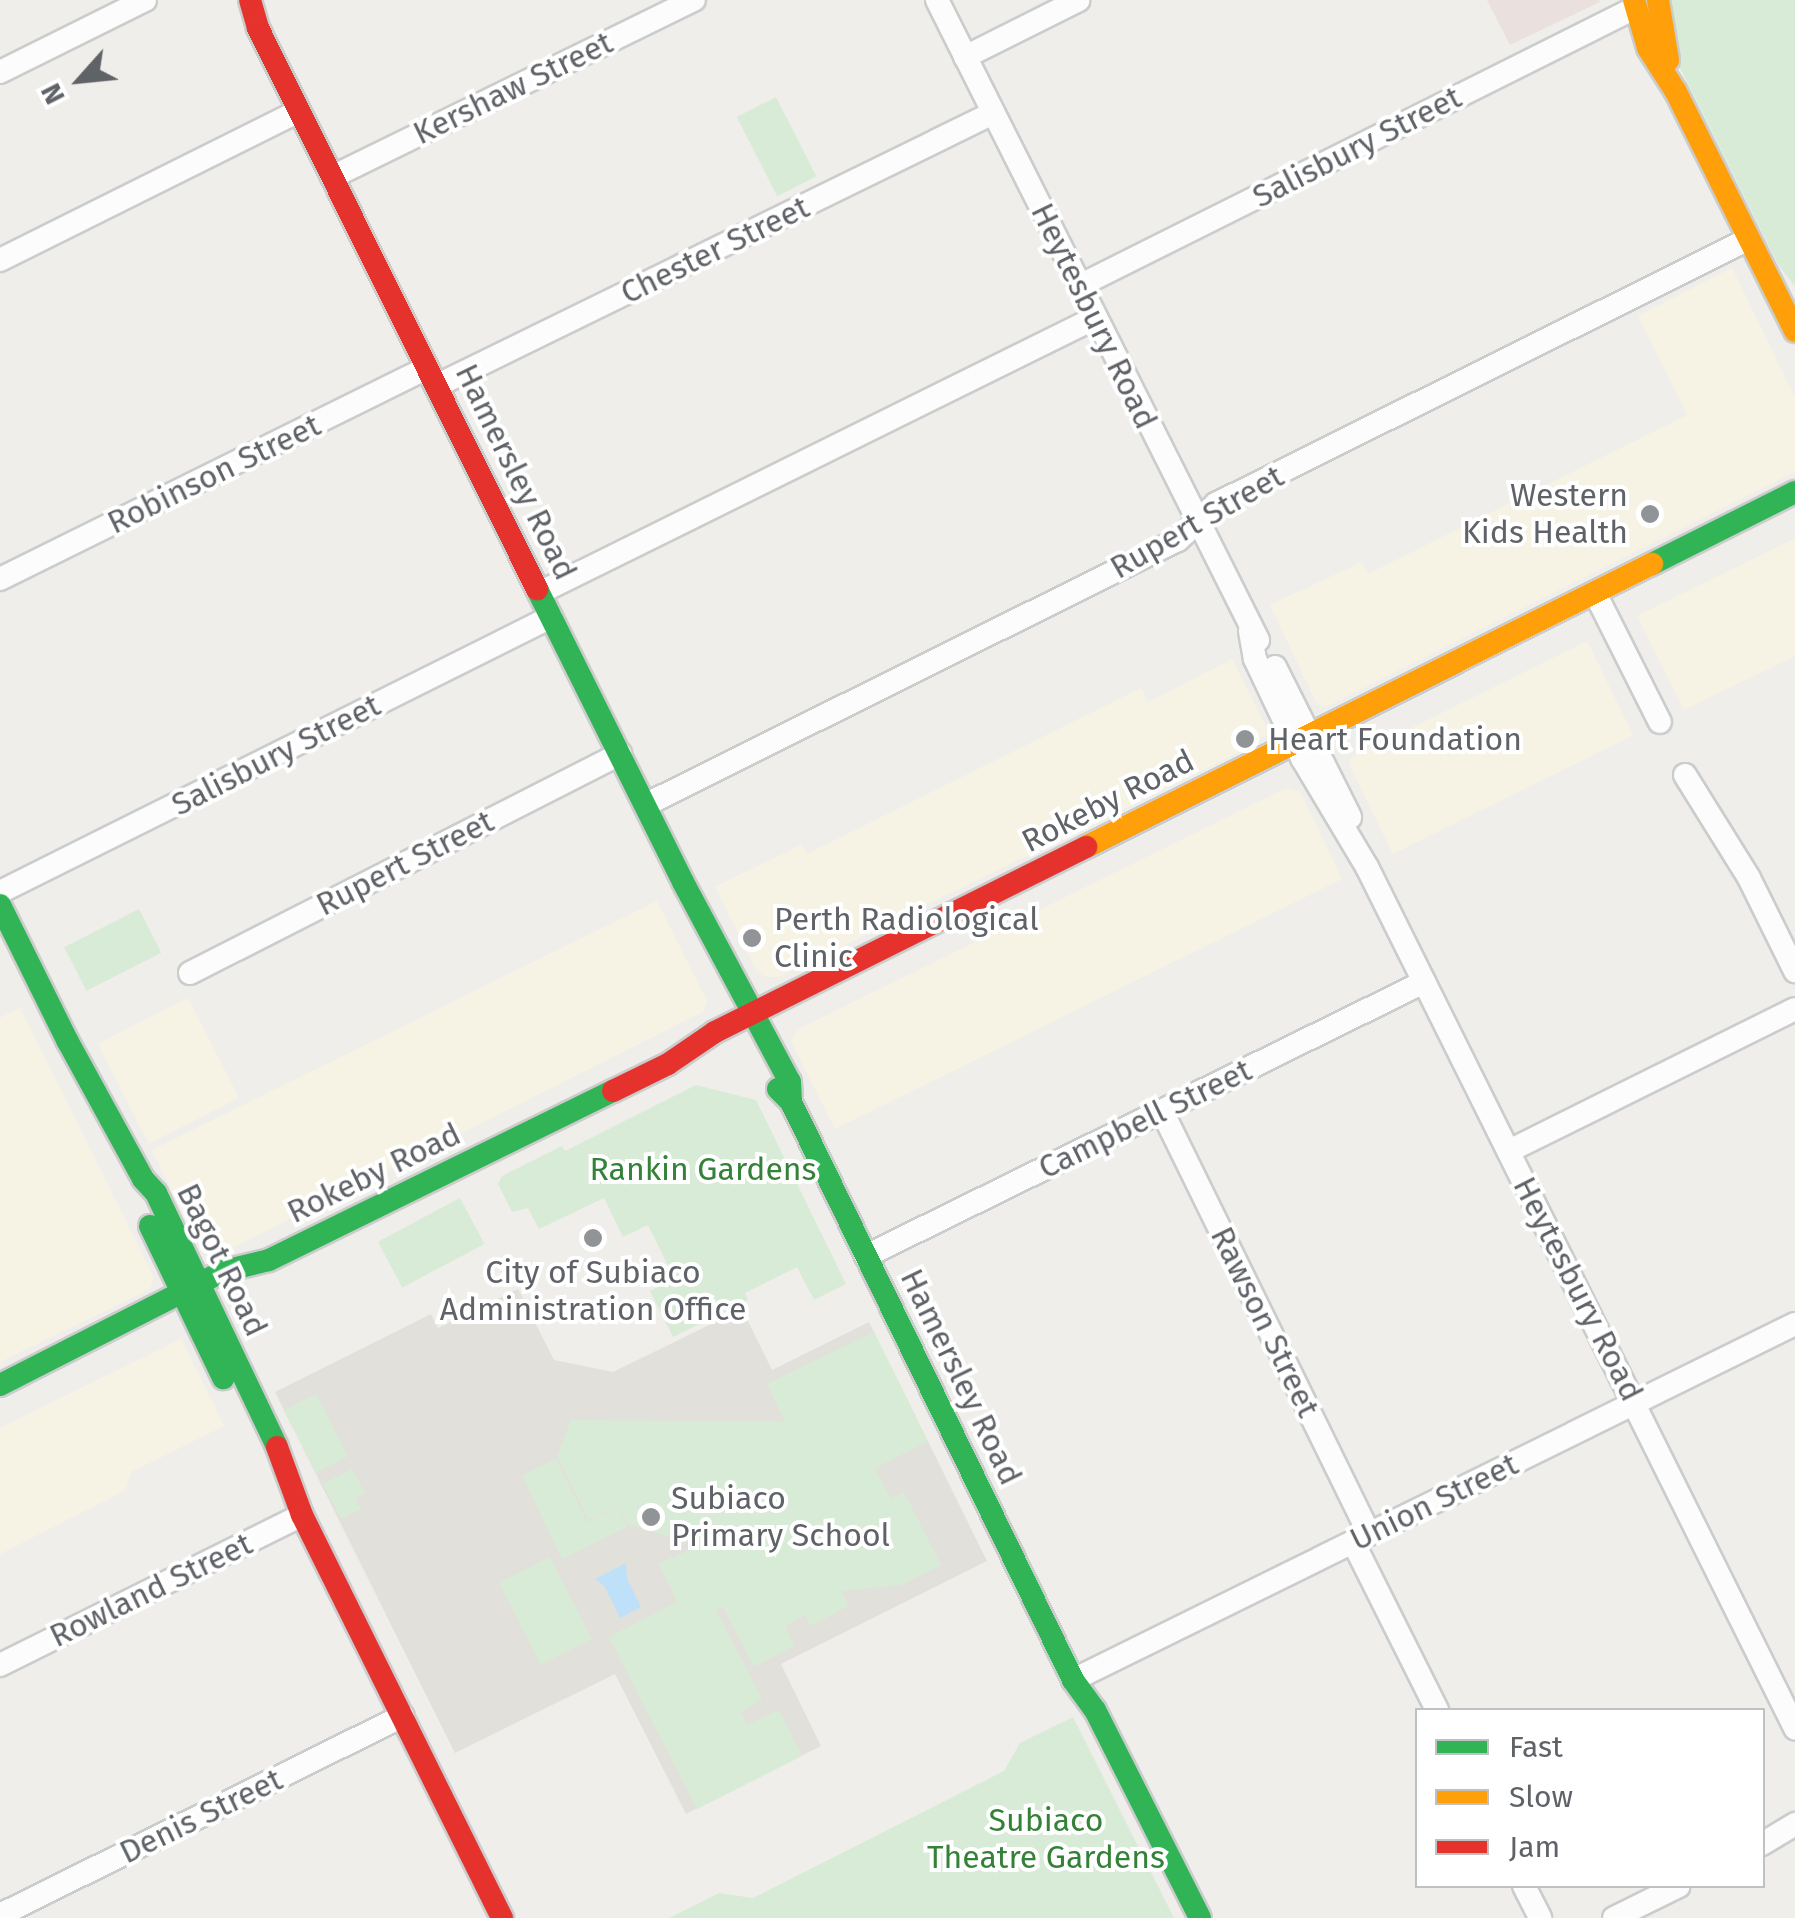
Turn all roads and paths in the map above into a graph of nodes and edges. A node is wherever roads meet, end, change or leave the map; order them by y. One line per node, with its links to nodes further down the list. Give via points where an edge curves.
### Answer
1 (144, 0): 11 (street)
2 (235, 0): 9 (main road, Hamersley Road)
3 (250, 0): 9 (main road, Hamersley Road)
4 (694, 0): 15 (street, Kershaw Street)
5 (937, 0): 10 (street, Heytesbury Road)
6 (1079, 0): 10 (street)
7 (1658, 0): 12 (main road)
8 (1635, 4): 12 (main road, via 1644,40); 18 (street, Salisbury Street)
9 (258, 28): 13 (main road, Hamersley Road)
10 (965, 57): 14 (street, Heytesbury Road)
11 (0, 72)
12 (1676, 92): 16 (main road)
13 (300, 111): 15 (main road, Hamersley Road); 17 (street)
14 (993, 113): 18 (street, Heytesbury Road); 21 (street, Chester Street)
15 (332, 176): 21 (main road, Hamersley Road)
16 (1749, 238): 20 (main road); 24 (street, Rupert Street, via 1216,504)
17 (0, 260)
18 (1079, 286): 19 (street, Heytesbury Road)
19 (1095, 318): 24 (street, Heytesbury Road); 26 (street)
20 (1795, 331)
21 (432, 377): 25 (street, Robinson Street); 26 (main road, Hamersley Road)
22 (1795, 492): 27 (main road, Rokeby Road)
23 (1795, 514): 27 (main road, Rokeby Road)
24 (1196, 522): 30 (street, Heytesbury Road, via 1250,632 1255,659); 33 (street, Rupert Street, via 1178,540)
25 (0, 579)
26 (539, 592): 28 (main road, Hamersley Road)
27 (1599, 602): 29 (street); 30 (main road, Rokeby Road)
28 (551, 617): 31 (main road, Hamersley Road); 34 (street, Salisbury Street)
29 (1660, 722)
30 (1306, 747): 38 (street, Heytesbury Road, via 1350,817 1359,852); 40 (main road, Rokeby Road)
31 (620, 754): 33 (main road, Hamersley Road); 37 (street, Rupert Street)
32 (1685, 775): 36 (street, via 1749,878)
33 (645, 805): 40 (main road, Hamersley Road, via 714,946 732,966)
34 (0, 892)
35 (0, 905): 44 (main road, Bagot Road, via 67,1040 156,1193)
36 (1795, 971)
37 (190, 973)
38 (1424, 982): 41 (street, Campbell Street); 42 (street, Heytesbury Road)
39 (1795, 1009): 42 (street)
40 (752, 1023): 43 (main road, Hamersley Road, via 777,1088 791,1102); 44 (main road, Rokeby Road, via 702,1057 668,1064 269,1260 224,1271)
41 (1162, 1111): 43 (street, Campbell Street); 50 (street, Rawson Street)
42 (1509, 1151): 48 (street, Heytesbury Road)
43 (866, 1256): 52 (main road, Hamersley Road)
44 (195, 1297): 46 (main road, Rokeby Road); 47 (main road, Rokeby Road); 49 (main road, Bagot Road, via 293,1480)
45 (1795, 1324): 48 (street, Union Street)
46 (0, 1385)
47 (0, 1403)
48 (1635, 1403): 50 (street, Union Street); 55 (street, Heytesbury Road)
49 (302, 1515): 51 (street, Rowland Street); 54 (main road, Bagot Road)
50 (1361, 1538): 52 (street, Union Street); 53 (street, Rawson Street)
51 (0, 1665)
52 (1073, 1680): 60 (main road, Hamersley Road, via 1084,1722); 61 (main road, Hamersley Road, via 1095,1710)
53 (1436, 1708)
54 (402, 1716): 58 (street, Denis Street); 59 (main road, Bagot Road)
55 (1795, 1728)
56 (1525, 1888): 62 (street)
57 (1675, 1888): 63 (street)
58 (0, 1915)
59 (502, 1918)
60 (1184, 1918)
61 (1200, 1918)
62 (1540, 1918)
63 (1614, 1918)

